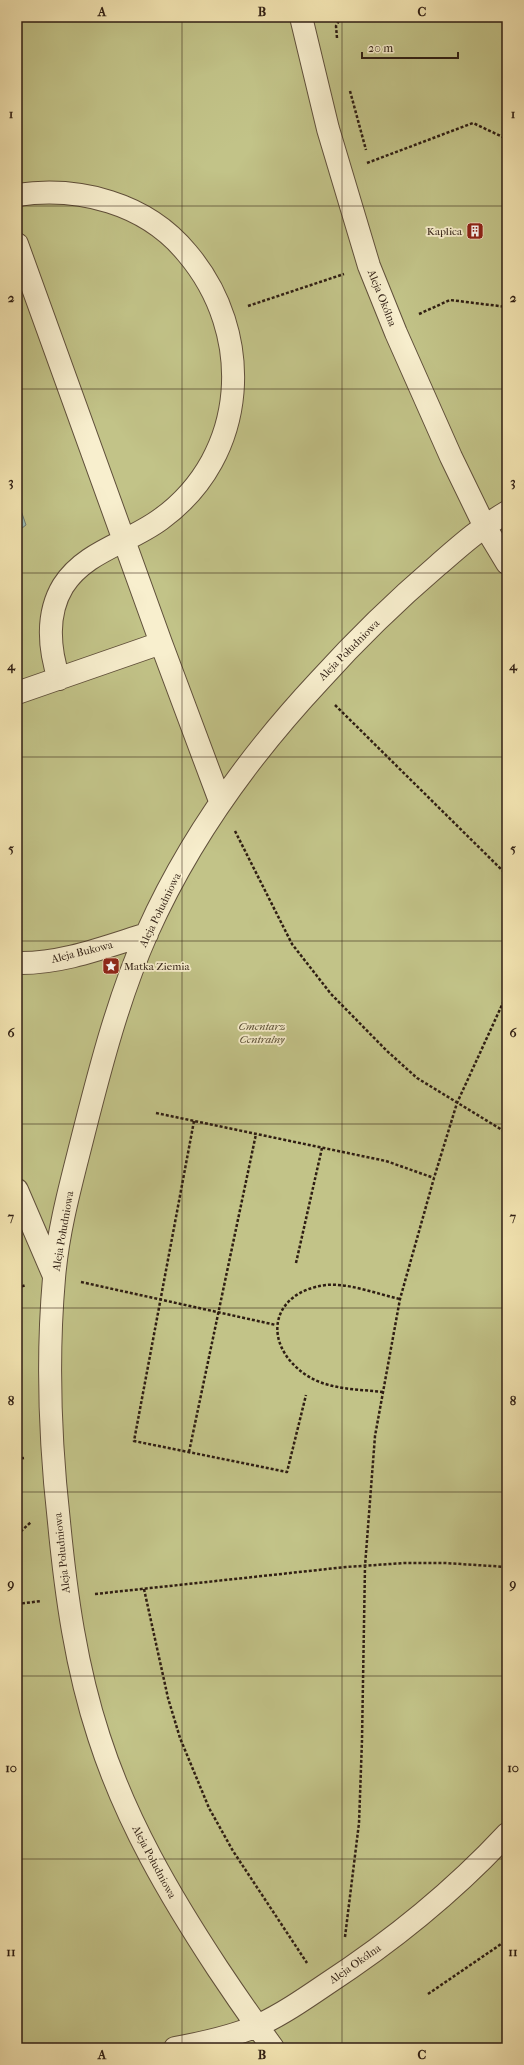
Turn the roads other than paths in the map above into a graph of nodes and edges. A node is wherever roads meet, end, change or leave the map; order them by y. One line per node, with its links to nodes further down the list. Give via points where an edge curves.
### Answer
1 (301, 17): 5 (street, Aleja Okólna, via 340,173 369,266 432,415)
2 (17, 195): 6 (street, via 48,192 93,197 122,206 149,220 173,238 194,261 211,286 224,314 231,343 234,382 228,419 218,448 203,474 184,498 162,519)
3 (17, 244): 6 (street)
4 (507, 512): 5 (street, Aleja Południowa)
5 (484, 525): 7 (street, Aleja Okólna); 11 (street, Aleja Południowa, via 421,580 315,685 259,749)
6 (124, 541): 8 (street); 9 (street, via 84,563 72,574 57,598 53,611 51,640)
7 (507, 563)
8 (161, 643): 9 (street); 11 (street)
9 (59, 679): 10 (street)
10 (17, 693)
11 (220, 801): 12 (street, Aleja Południowa, via 172,882)
12 (147, 934): 13 (street, Aleja Bukowa, via 55,960); 15 (street, Aleja Południowa, via 112,1032 92,1101 68,1196)
13 (17, 963)
14 (17, 1190): 15 (street)
15 (54, 1276): 17 (street, Aleja Południowa, via 51,1348 56,1490 67,1597 83,1680 98,1735 143,1843 182,1915)
16 (507, 1834): 17 (street, Aleja Okólna, via 422,1915 332,1981 282,2013)
17 (256, 2026): 18 (street, Aleja Okólna, via 204,2043); 19 (street, Aleja Południowa)
18 (175, 2048)
19 (273, 2048)

